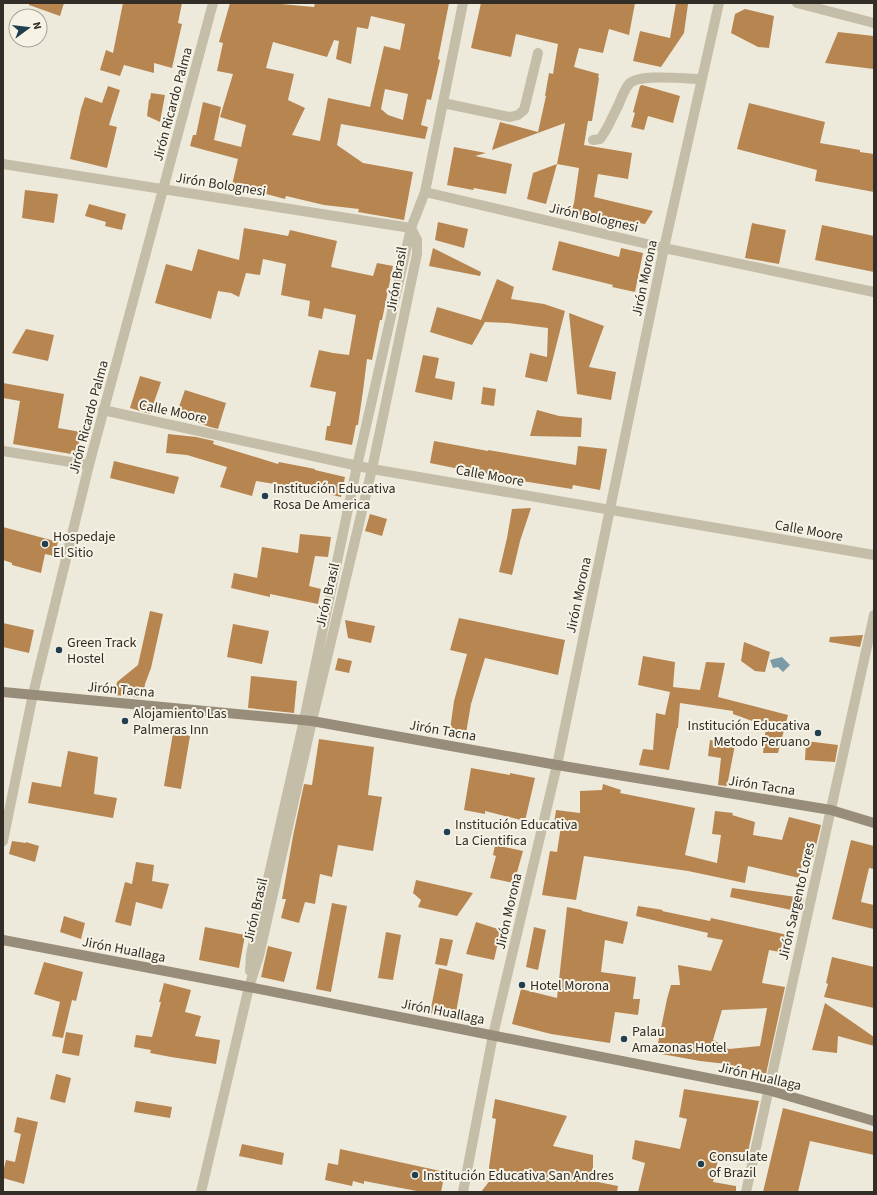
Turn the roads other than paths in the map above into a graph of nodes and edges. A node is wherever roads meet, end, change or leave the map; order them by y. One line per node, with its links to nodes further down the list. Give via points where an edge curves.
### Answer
1 (213, 3): 11 (street, Jirón Ricardo Palma)
2 (463, 3): 8 (street, Jirón Brasil)
3 (719, 3): 7 (street, Jirón Morona)
4 (797, 3): 5 (street)
5 (874, 23)
6 (538, 53): 8 (street, via 524,110 518,115 510,117)
7 (702, 79): 9 (street, via 636,79 630,83 606,131 600,139); 14 (street, Jirón Morona)
8 (443, 104): 12 (street, Jirón Brasil)
9 (593, 140)
10 (3, 164): 11 (street, Jirón Bolognesi)
11 (164, 190): 13 (street, Jirón Bolognesi); 16 (street, Jirón Ricardo Palma)
12 (425, 192): 13 (street, Jirón Brasil); 14 (street, Jirón Bolognesi)
13 (411, 228): 19 (street); 20 (street, Jirón Brasil, via 416,240 417,254)
14 (664, 248): 15 (street, Jirón Bolognesi); 21 (street, Jirón Morona)
15 (874, 292)
16 (103, 410): 18 (street, Jirón Ricardo Palma); 19 (street, Calle Moore)
17 (3, 452): 18 (street)
18 (89, 465): 27 (street, Jirón Ricardo Palma)
19 (357, 466): 20 (street, Calle Moore); 23 (street)
20 (372, 469): 21 (street, Calle Moore); 24 (street, Jirón Brasil)
21 (610, 510): 22 (street, Calle Moore); 29 (street, Jirón Morona)
22 (874, 555)
23 (332, 584): 24 (street); 28 (street)
24 (344, 587): 28 (street, Jirón Brasil)
25 (874, 615): 30 (street, Jirón Sargento Lores)
26 (3, 692): 27 (main road, Jirón Tacna)
27 (32, 694): 28 (main road, Jirón Tacna); 32 (street, Jirón Ricardo Palma)
28 (308, 720): 29 (main road, Jirón Tacna); 34 (street, Jirón Brasil, via 259,956)
29 (557, 765): 30 (main road, Jirón Tacna); 35 (street, Jirón Morona)
30 (831, 810): 31 (main road, Jirón Tacna); 36 (street, Jirón Sargento Lores)
31 (874, 823)
32 (3, 841)
33 (3, 940): 34 (main road, Jirón Huallaga)
34 (248, 987): 35 (main road, Jirón Huallaga); 38 (street, Jirón Brasil)
35 (493, 1036): 36 (main road, Jirón Huallaga); 39 (street, Jirón Morona)
36 (768, 1090): 37 (main road, Jirón Huallaga); 40 (street, Jirón Sargento Lores)
37 (874, 1121)
38 (201, 1192)
39 (463, 1192)
40 (746, 1192)

